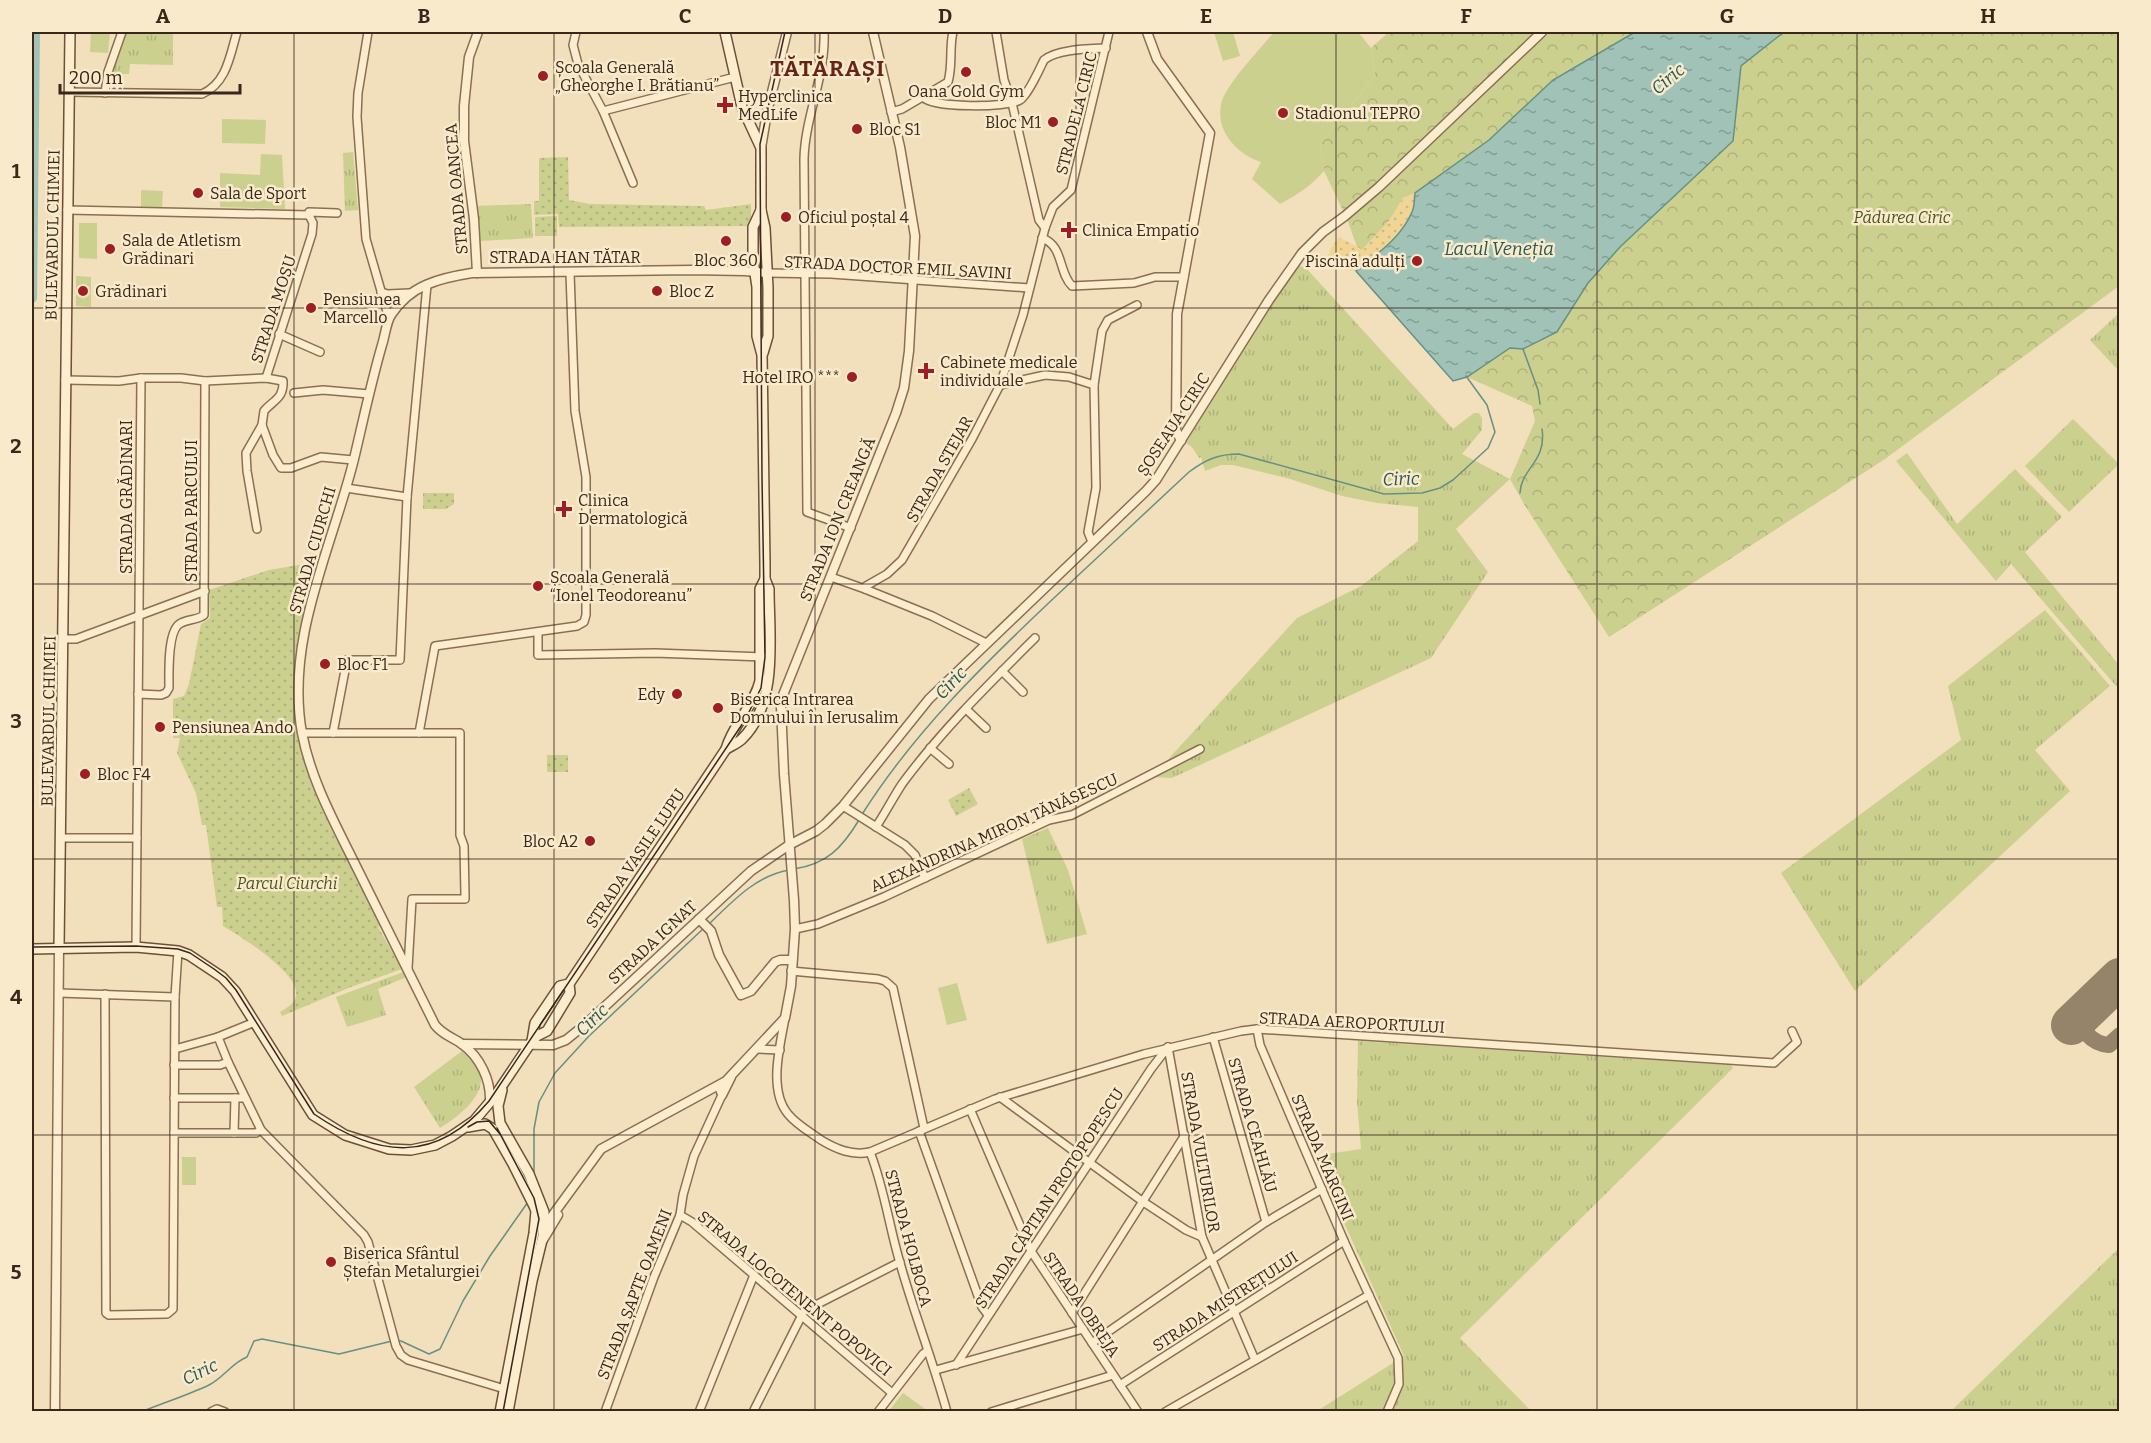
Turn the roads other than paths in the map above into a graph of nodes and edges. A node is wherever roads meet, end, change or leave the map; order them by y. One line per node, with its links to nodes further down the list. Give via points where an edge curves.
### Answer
1 (70, 32): 18 (main road, BULEVARDUL CHIMIEI)
2 (122, 32): 19 (street)
3 (237, 32): 19 (street, via 220,81 202,94)
4 (368, 32): 41 (street, via 357,117 366,239)
5 (478, 32): 33 (street, STRADA OANCEA, via 470,57 464,141)
6 (576, 32): 22 (street, via 575,54)
7 (725, 32): 17 (main road, STRADA VASILE LUPU)
8 (786, 32): 24 (street)
9 (824, 32): 36 (street, via 822,73 804,141)
10 (873, 32): 23 (street, STRADA ION CREANGĂ)
11 (953, 32): 20 (street, via 948,82)
12 (996, 32): 21 (street)
13 (1109, 32): 16 (street, STRADELA CIRIC)
14 (1147, 32): 37 (street, via 1157,59 1210,133)
15 (1542, 32): 57 (street, ȘOSEAUA CIRIC, via 1379,187 1302,253)
16 (1106, 48): 21 (street, via 1049,56 1024,97); 30 (street, STRADELA CIRIC, via 1071,190 1053,207)
17 (735, 76): 22 (street); 24 (main road, STRADA VASILE LUPU, via 742,107)
18 (70, 92): 19 (street); 26 (main road, BULEVARDUL CHIMIEI)
19 (105, 93)
20 (923, 97): 21 (street, via 927,102 943,105); 23 (street)
21 (1012, 103): 30 (street, via 1039,220)
22 (603, 111): 25 (street)
23 (891, 112): 38 (street, STRADA ION CREANGĂ, via 915,236)
24 (761, 148): 27 (main road, STRADA VASILE LUPU)
25 (633, 183)
26 (67, 210): 29 (street); 50 (main road, BULEVARDUL CHIMIEI)
27 (761, 210): 32 (main road, STRADA VASILE LUPU, via 753,227); 35 (main road, STRADA VASILE LUPU)
28 (337, 213): 29 (street)
29 (309, 214): 45 (street, STRADA MOȘU, via 312,234)
30 (1045, 228): 31 (street, STRADA STEJAR)
31 (1042, 238): 37 (street, via 1056,248 1072,286); 40 (street, STRADA STEJAR)
32 (755, 272): 34 (street, STRADA HAN TĂTAR); 35 (street, STRADA HAN TĂTAR); 47 (main road, STRADA VASILE LUPU, via 757,336)
33 (477, 273): 34 (street, STRADA HAN TĂTAR); 39 (street, STRADA HAN TĂTAR)
34 (570, 273): 68 (street, via 575,411 586,477 586,615 577,626)
35 (766, 273): 36 (street, STRADA DOCTOR EMIL SAVINI); 47 (main road, STRADA VASILE LUPU, via 768,336)
36 (804, 274): 38 (street, STRADA DOCTOR EMIL SAVINI); 61 (street, via 807,512)
37 (1184, 277): 57 (street, via 1177,314 1176,353 1176,430)
38 (913, 281): 40 (street, STRADA DOCTOR EMIL SAVINI); 61 (street, STRADA ION CREANGĂ, via 904,388)
39 (427, 285): 42 (street, STRADA HAN TĂTAR); 60 (street)
40 (1029, 288): 53 (street, STRADA STEJAR)
41 (381, 292): 42 (street); 44 (street)
42 (409, 293): 44 (street, STRADA HAN TĂTAR)
43 (1137, 305): 52 (street, via 1104,324)
44 (390, 316): 55 (street, STRADA CIURCHI)
45 (279, 334): 46 (street); 49 (street, STRADA MOȘU)
46 (320, 352)
47 (762, 355): 72 (main road, STRADA VASILE LUPU, via 765,579 760,589)
48 (141, 378): 50 (street); 51 (street); 67 (street, STRADA GRĂDINARI)
49 (266, 378): 51 (street); 56 (street, STRADA MOȘU, via 283,381 283,386 277,401 264,411)
50 (66, 380): 70 (main road, BULEVARDUL CHIMIEI)
51 (205, 381): 66 (street, STRADA PARCULUI)
52 (1094, 385): 53 (street, via 1045,375); 63 (street, via 1096,488 1088,532)
53 (1000, 386): 65 (street, STRADA STEJAR, via 902,560)
54 (294, 393): 55 (street, via 323,390)
55 (369, 394): 58 (street, STRADA CIURCHI)
56 (262, 424): 58 (street, via 281,468 321,458); 62 (street, STRADA MOȘU, via 246,453)
57 (1181, 441): 63 (street, ȘOSEAUA CIRIC, via 1146,491)
58 (353, 460): 59 (street, STRADA CIURCHI)
59 (346, 488): 60 (street); 78 (street, STRADA CIURCHI, via 302,643)
60 (407, 497): 79 (street, via 400,660 347,660)
61 (851, 528): 64 (street, STRADA ION CREANGĂ)
62 (257, 529)
63 (1092, 542): 71 (street, ȘOSEAUA CIRIC)
64 (831, 577): 65 (street); 88 (street, STRADA ION CREANGĂ, via 781,707)
65 (865, 589): 71 (street)
66 (205, 591): 67 (street); 75 (street, STRADA PARCULUI, via 204,615 181,623 172,639 168,691 161,695)
67 (139, 616): 70 (street, via 76,639); 75 (street, STRADA GRĂDINARI)
68 (538, 632): 72 (street, via 538,655 656,653); 80 (street, via 435,646)
69 (1035, 638): 73 (street)
70 (64, 639): 86 (main road, BULEVARDUL CHIMIEI)
71 (986, 643): 84 (street, ȘOSEAUA CIRIC, via 915,714)
72 (766, 657): 99 (main road, STRADA VASILE LUPU, via 770,675 760,712 742,739 726,749)
73 (1002, 671): 74 (street); 76 (street)
74 (1023, 692)
75 (138, 694): 87 (street, STRADA GRĂDINARI)
76 (966, 709): 77 (street); 81 (street)
77 (986, 728)
78 (302, 733): 79 (street); 97 (street, STRADA CIURCHI, via 318,789)
79 (333, 733): 80 (street)
80 (419, 733): 97 (street, via 460,733 460,836 464,846 465,899 412,900)
81 (930, 748): 83 (street); 85 (street)
82 (1200, 749): 89 (street, ALEXANDRINA MIRON TĂNĂSESCU, via 1072,815 1049,820)
83 (949, 764)
84 (846, 808): 85 (street); 88 (street, ȘOSEAUA CIRIC)
85 (873, 826): 89 (street, via 908,848)
86 (62, 838): 87 (street); 93 (main road, BULEVARDUL CHIMIEI)
87 (137, 838): 92 (street, STRADA GRĂDINARI)
88 (789, 845): 90 (street, STRADA IGNAT, via 751,871); 91 (street, STRADA ION CREANGĂ)
89 (926, 878): 91 (street, ALEXANDRINA MIRON TĂNĂSESCU, via 818,924)
90 (701, 921): 96 (street, via 711,932 741,995 751,991 774,962); 109 (street, STRADA IGNAT, via 566,1040 553,1045)
91 (795, 929): 96 (street, STRADA ION CREANGĂ)
92 (136, 947): 93 (main road, STRADA VASILE LUPU); 95 (main road, STRADA VASILE LUPU)
93 (59, 948): 94 (main road, STRADA VASILE LUPU); 100 (street, BULEVARDUL CHIMIEI)
94 (32, 949)
95 (178, 951): 102 (street); 104 (main road, STRADA VASILE LUPU, via 225,979)
96 (792, 960): 98 (street, STRADA ION CREANGĂ)
97 (408, 968): 110 (street, STRADA CIURCHI, via 435,1025)
98 (791, 971): 103 (street, STRADA ION CREANGĂ); 130 (street, via 878,979 893,988)
99 (570, 984): 109 (main road, STRADA VASILE LUPU, via 570,993 548,1031); 109 (main road, STRADA VASILE LUPU, via 560,986 546,1006 535,1023)
100 (59, 993): 101 (street); 167 (street, BULEVARDUL CHIMIEI)
101 (105, 994): 102 (street); 132 (street, via 109,1315 167,1314 173,1309)
102 (175, 997): 112 (street)
103 (786, 1018): 113 (street); 114 (street, STRADA HOLBOCA)
104 (255, 1022): 107 (street); 129 (main road, STRADA VASILE LUPU, via 313,1115 345,1135 375,1146 411,1150 435,1144)
105 (1257, 1029): 106 (street, STRADA AEROPORTULUI, via 1774,1063 1797,1042); 108 (street, STRADA AEROPORTULUI); 137 (street, STRADA MARGINI, via 1260,1046)
106 (1792, 1031)
107 (218, 1037): 112 (street); 115 (street)
108 (1213, 1037): 111 (street, STRADA AEROPORTULUI); 144 (street, STRADA CEAHLĂU)
109 (530, 1043): 110 (street); 119 (main road, STRADA VASILE LUPU)
110 (462, 1044): 118 (street, STRADA CIURCHI, via 476,1057)
111 (1168, 1047): 123 (street, STRADA AEROPORTULUI); 134 (street, STRADA VULTURILOR); 136 (street, STRADA CĂPITAN PROTOPOPESCU)
112 (175, 1049): 116 (street)
113 (758, 1049): 114 (street); 117 (street)
114 (780, 1050): 135 (street, STRADA HOLBOCA, via 779,1094 788,1114 829,1144 854,1153)
115 (228, 1062): 116 (street); 126 (street)
116 (174, 1065): 124 (street)
117 (732, 1075): 120 (street); 122 (street)
118 (489, 1082): 119 (street); 127 (street, STRADA CIURCHI)
119 (503, 1084): 127 (main road, STRADA VASILE LUPU); 138 (main road, via 498,1106 500,1122 529,1174)
120 (718, 1086): 121 (street); 122 (street)
121 (707, 1092): 122 (street); 141 (street, via 601,1149)
122 (722, 1097): 142 (street, STRADA ȘAPTE OAMENI, via 694,1156)
123 (1000, 1097): 128 (street, STRADA AEROPORTULUI); 136 (street)
124 (174, 1098): 125 (street); 132 (street)
125 (235, 1098): 126 (street); 133 (street)
126 (245, 1098): 131 (street)
127 (490, 1102): 129 (main road, STRADA VASILE LUPU)
128 (970, 1108): 130 (street, STRADA AEROPORTULUI); 148 (street, STRADA OBREJA)
129 (463, 1129): 138 (main road, via 489,1125)
130 (921, 1129): 135 (street, STRADA AEROPORTULUI); 156 (street)
131 (261, 1130): 133 (street); 165 (street, via 364,1235 401,1355)
132 (174, 1133): 133 (street)
133 (234, 1133)
134 (1185, 1135): 139 (street); 145 (street, STRADA VULTURILOR)
135 (870, 1152): 150 (street, STRADA HOLBOCA)
136 (1089, 1162): 139 (street); 148 (street, STRADA CĂPITAN PROTOPOPESCU)
137 (1322, 1189): 144 (street); 146 (street, STRADA MARGINI)
138 (532, 1190): 140 (main road)
139 (1142, 1201): 145 (street); 154 (street)
140 (538, 1205): 141 (street, via 550,1211); 143 (main road)
141 (560, 1206): 143 (street, via 552,1216); 147 (street)
142 (680, 1215): 151 (street, STRADA LOCOTENENT POPOVICI); 172 (street, STRADA ȘAPTE OAMENI)
143 (540, 1219): 147 (main road); 165 (main road)
144 (1266, 1222): 149 (street)
145 (1202, 1237): 149 (street, STRADA VULTURILOR)
146 (1344, 1240): 152 (street, STRADA MARGINI); 153 (street, STRADA MISTREȚULUI)
147 (541, 1244): 165 (main road)
148 (1031, 1251): 154 (street, STRADA OBREJA); 156 (street, STRADA CĂPITAN PROTOPOPESCU)
149 (1211, 1259): 153 (street, STRADA VULTURILOR); 158 (street)
150 (900, 1262): 155 (street); 159 (street, STRADA HOLBOCA)
151 (754, 1275): 155 (street, STRADA LOCOTENENT POPOVICI); 173 (street)
152 (1369, 1295): 160 (street); 180 (street, STRADA MARGINI, via 1398,1358 1399,1384)
153 (1234, 1312): 160 (street, STRADA VULTURILOR); 164 (street, STRADA MISTREȚULUI)
154 (1072, 1313): 157 (street, STRADA OBREJA)
155 (801, 1315): 166 (street, STRADA LOCOTENENT POPOVICI); 174 (street)
156 (988, 1315): 161 (street, STRADA CĂPITAN PROTOPOPESCU)
157 (1083, 1329): 158 (street, STRADA OBREJA); 161 (street)
158 (1092, 1343): 163 (street, STRADA OBREJA)
159 (927, 1351): 162 (street, STRADA HOLBOCA); 166 (street)
160 (1255, 1360): 179 (street)
161 (956, 1365): 162 (street)
162 (936, 1370): 176 (street, STRADA HOLBOCA)
163 (1113, 1375): 164 (street, STRADA OBREJA); 177 (street)
164 (1120, 1385): 178 (street, STRADA OBREJA)
165 (508, 1390): 170 (main road); 171 (main road)
166 (892, 1393): 175 (street)
167 (55, 1412)
168 (211, 1412): 169 (street)
169 (225, 1412)
170 (500, 1412)
171 (508, 1412)
172 (605, 1412)
173 (699, 1412)
174 (753, 1412)
175 (878, 1412)
176 (947, 1412)
177 (991, 1412)
178 (1138, 1412)
179 (1165, 1412)
180 (1387, 1412)

